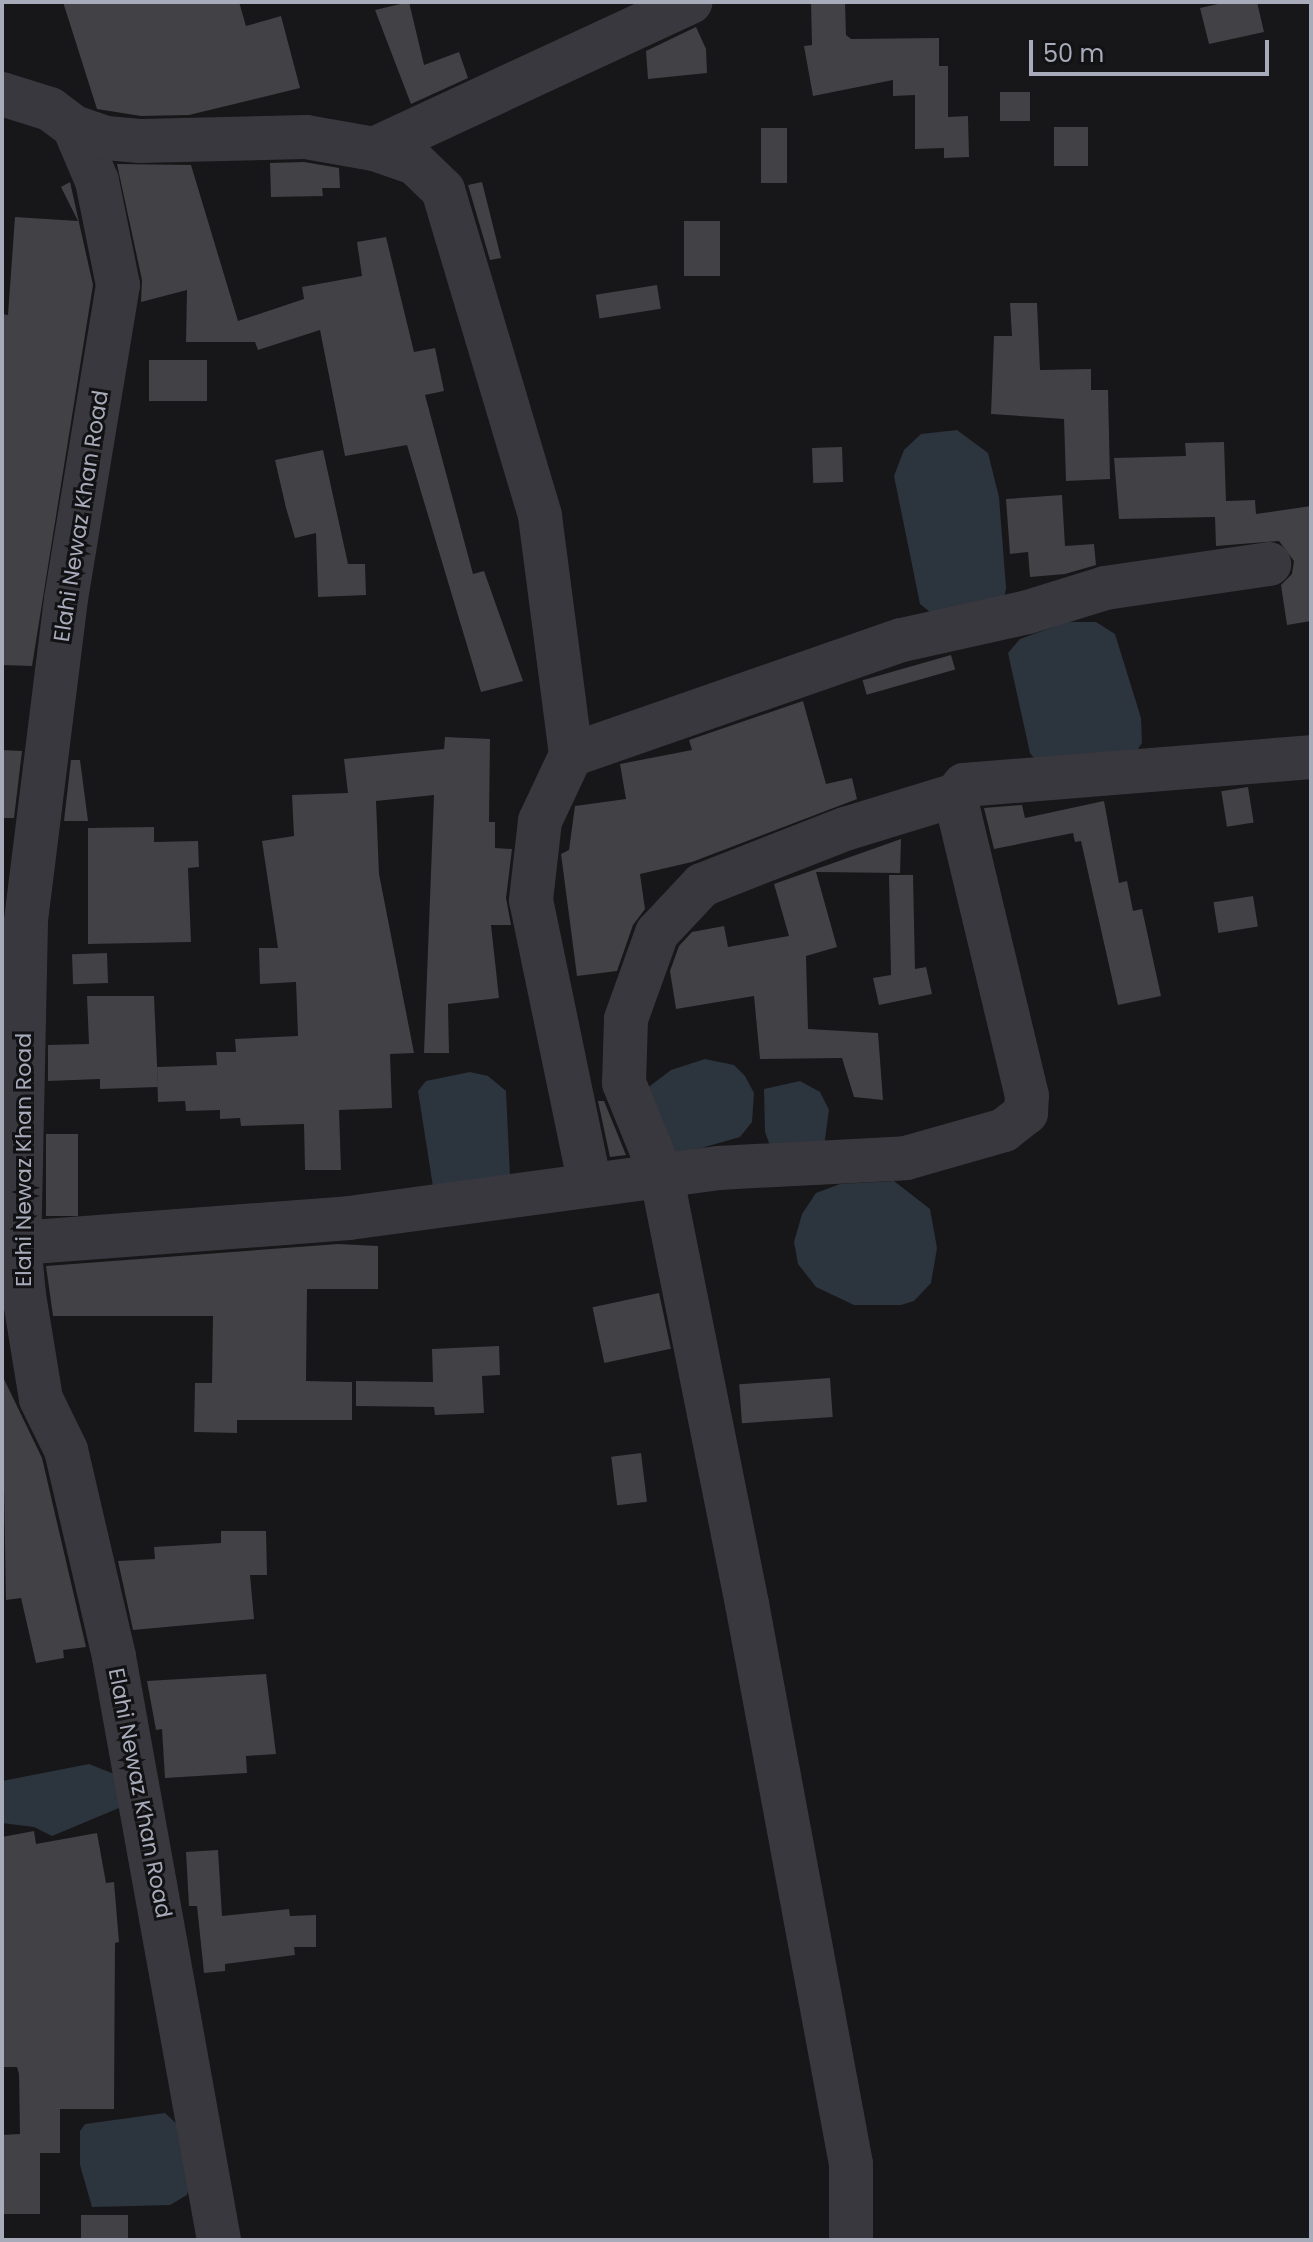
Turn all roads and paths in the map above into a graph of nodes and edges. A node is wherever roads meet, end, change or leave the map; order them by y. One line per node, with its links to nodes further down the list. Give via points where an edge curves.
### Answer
1 (691, 2): 4 (street)
2 (14, 97): 3 (street, via 50,109)
3 (74, 127): 4 (street, via 128,140 306,137); 11 (street, Elahi Newaz Khan Road, via 97,181 118,285 66,599 26,922)
4 (374, 149): 6 (street, via 431,174 454,225 540,516)
5 (1269, 564): 6 (street, via 1105,588 1016,616 902,640)
6 (571, 755): 10 (street, via 540,821 531,900)
7 (1311, 757): 8 (street, via 975,780)
8 (956, 795): 9 (street, via 845,829 702,885 657,933 626,1019 624,1083); 9 (street, via 1023,1076 1028,1107 1023,1118 1004,1130 906,1158)
9 (661, 1174): 10 (street); 13 (street, via 851,2164)
10 (590, 1185): 11 (street, via 349,1218)
11 (19, 1243): 12 (street, Elahi Newaz Khan Road, via 30,1351 41,1399 66,1450 144,1802)
12 (219, 2240)
13 (851, 2240)

